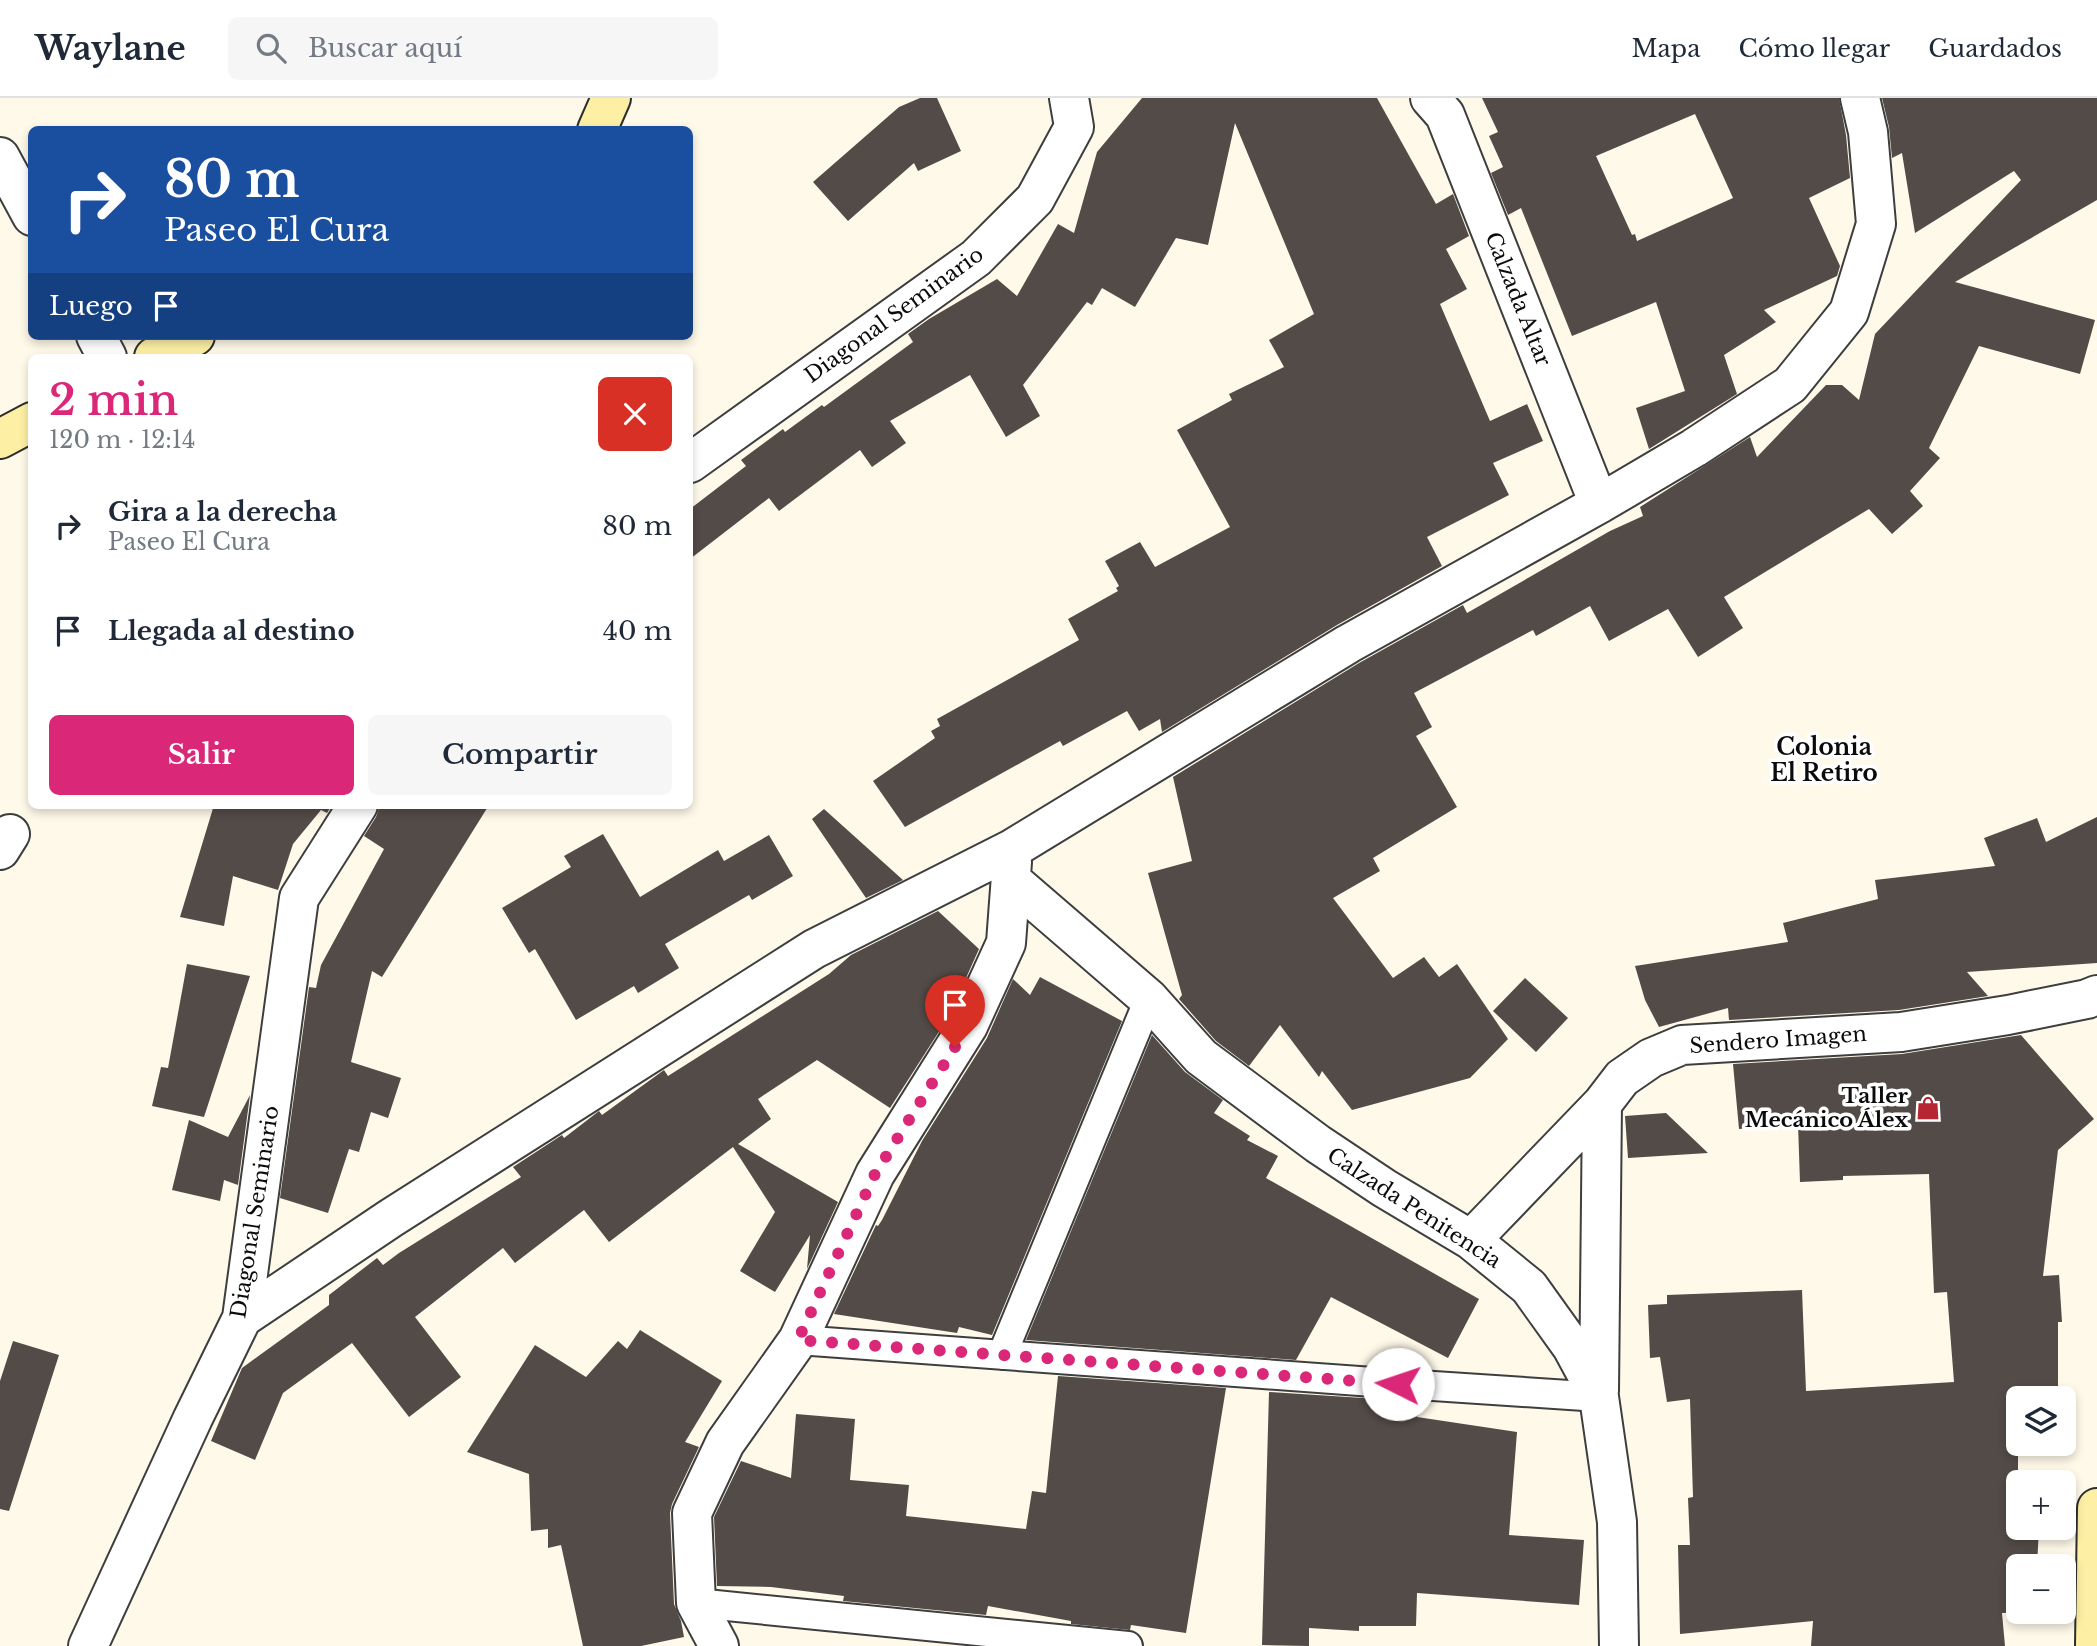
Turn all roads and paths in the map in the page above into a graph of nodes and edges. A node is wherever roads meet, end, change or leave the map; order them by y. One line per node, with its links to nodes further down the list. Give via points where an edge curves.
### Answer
1 (611, 98): 5 (street)
2 (1069, 98): 12 (street, Diagonal Seminario, via 1074,127 1035,199 976,258)
3 (1430, 98): 13 (street, Calzada Altar, via 1445,115)
4 (1860, 98): 13 (street, via 1868,132 1876,225 1849,312 1790,385)
5 (599, 126)
6 (0, 157): 7 (street)
7 (28, 209)
8 (187, 340): 9 (street)
9 (160, 354)
10 (28, 424): 11 (street)
11 (0, 439)
12 (693, 461)
13 (1599, 504): 15 (street, via 1348,644)
14 (355, 809): 20 (street, Diagonal Seminario, via 299,898)
15 (1011, 865): 17 (street, Calzada Penitencia); 20 (street, via 814,949); 21 (street, via 1006,943 973,1014 875,1174)
16 (2097, 995): 18 (street, Sendero Imagen, via 1901,1032 1682,1045 1651,1058 1622,1078)
17 (1149, 999): 19 (street, Calzada Penitencia, via 1201,1057 1307,1136); 22 (lane)
18 (1602, 1104): 19 (street, Sendero Imagen); 23 (street)
19 (1471, 1240): 23 (street, Calzada Penitencia, via 1529,1287 1572,1347)
20 (242, 1318): 26 (street, Diagonal Seminario)
21 (798, 1340): 22 (lane); 25 (street, via 725,1443 692,1513)
22 (1002, 1355): 23 (lane)
23 (1599, 1397): 29 (street, Calzada Penitencia, via 1617,1522)
24 (2097, 1508): 30 (street)
25 (696, 1603): 27 (street); 28 (lane)
26 (88, 1646)
27 (719, 1646)
28 (1128, 1646)
29 (1619, 1646)
30 (2095, 1646)

